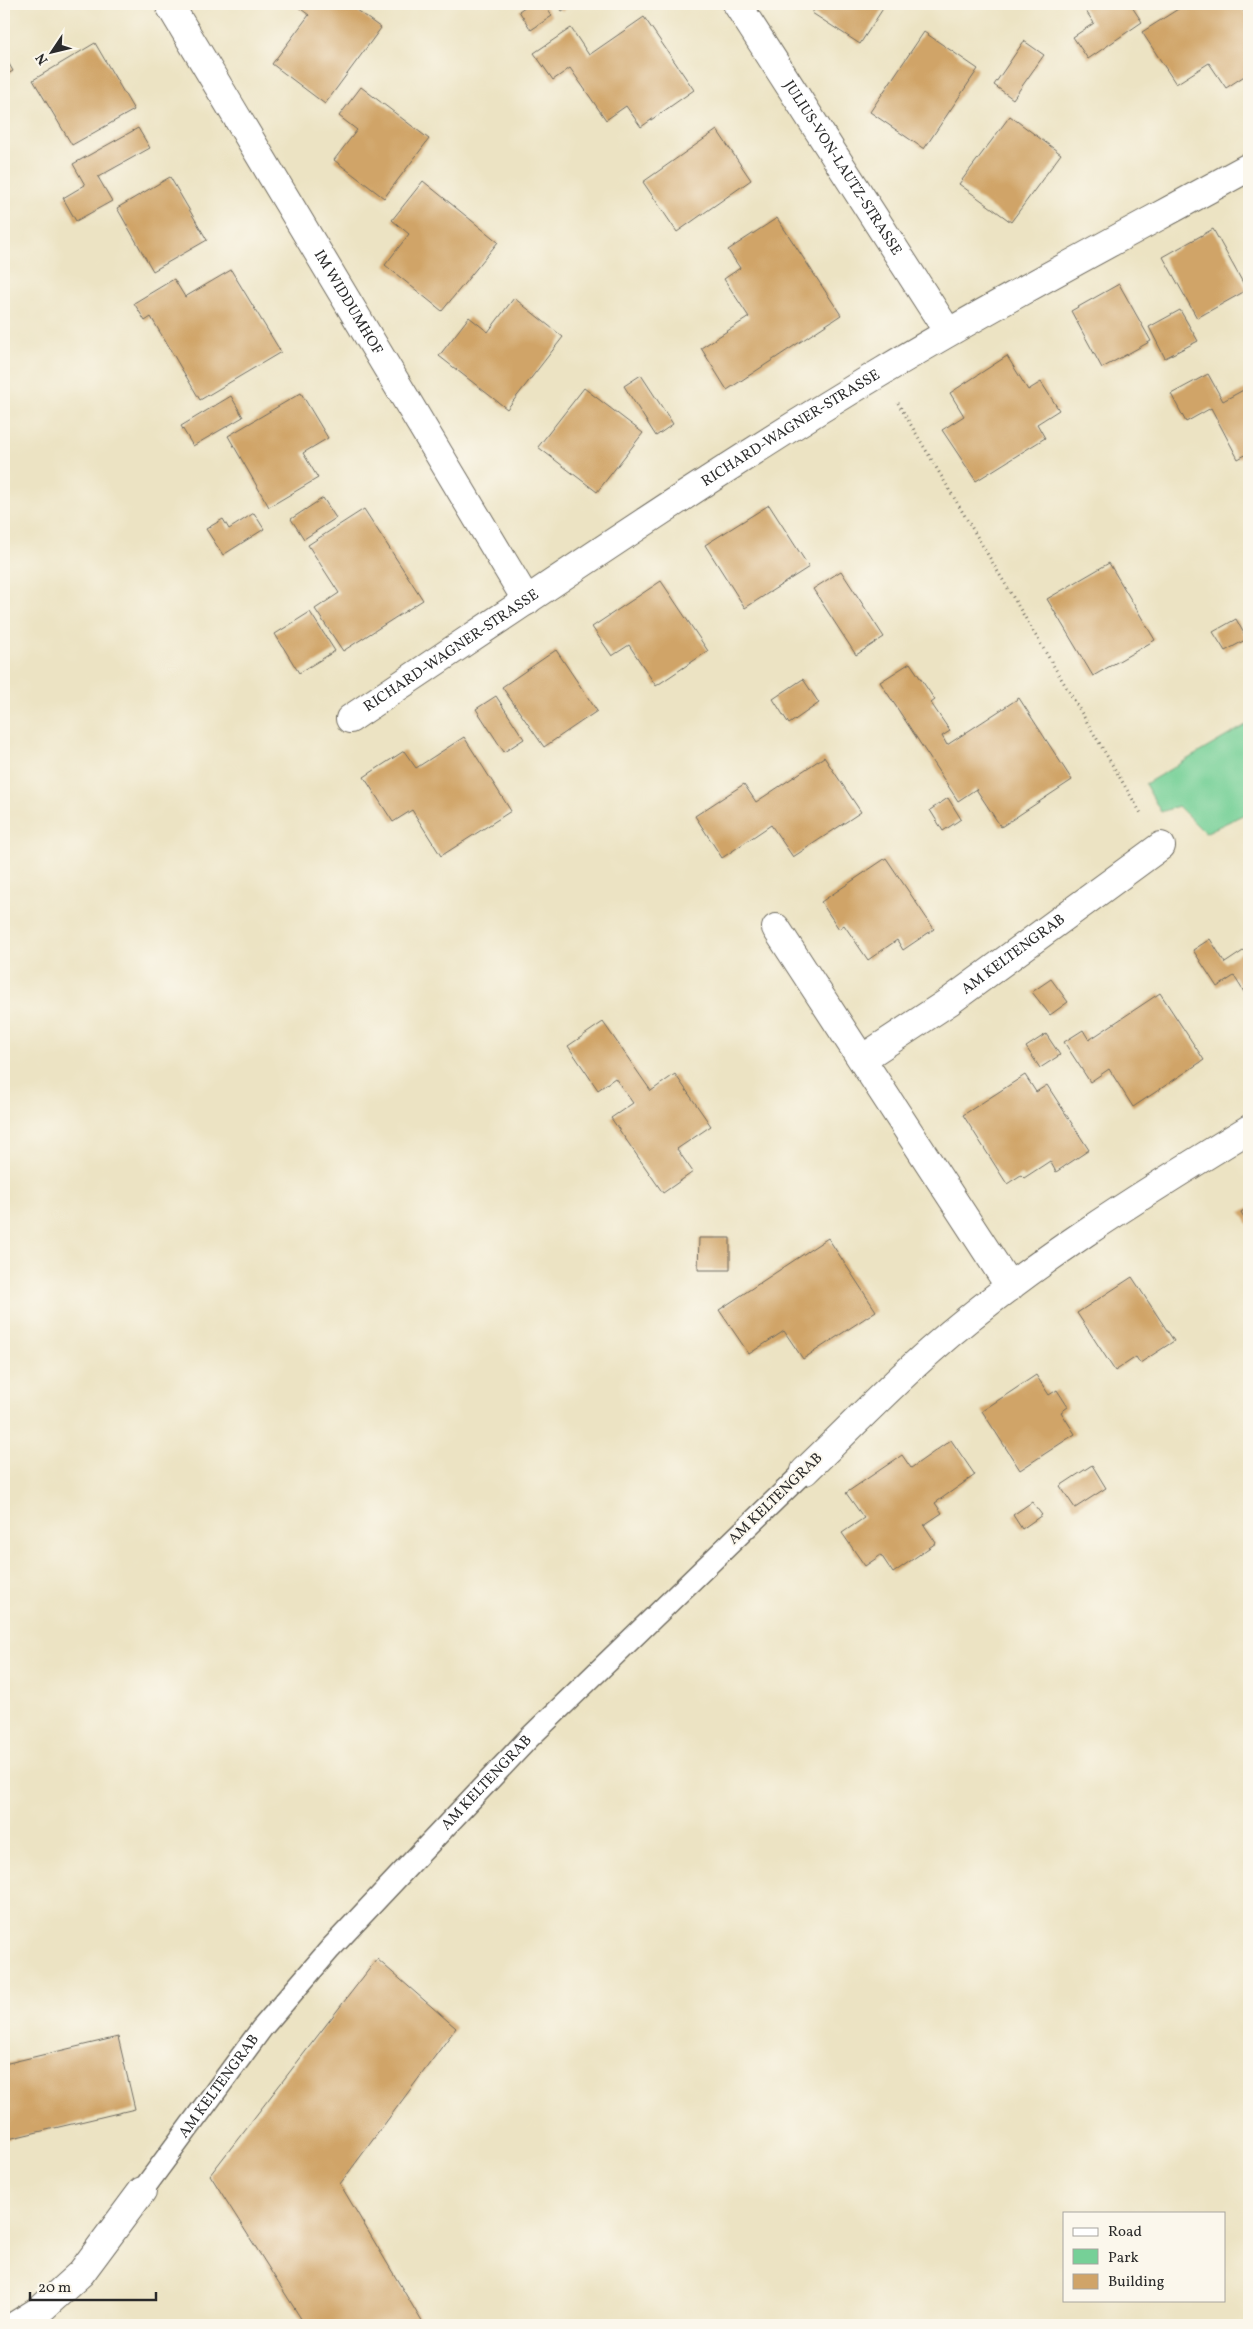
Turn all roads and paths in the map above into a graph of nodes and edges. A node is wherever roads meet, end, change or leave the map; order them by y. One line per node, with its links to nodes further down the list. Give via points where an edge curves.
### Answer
1 (169, 4): 6 (street, IM WIDDUMHOF)
2 (737, 4): 4 (street, JULIUS-VON-LAUTZ-STRASSE)
3 (1249, 167): 4 (street, RICHARD-WAGNER-STRASSE)
4 (948, 332): 5 (street, RICHARD-WAGNER-STRASSE)
5 (880, 372): 6 (street, RICHARD-WAGNER-STRASSE); 8 (path)
6 (527, 601): 7 (street, RICHARD-WAGNER-STRASSE)
7 (350, 718)
8 (1161, 846): 10 (street, AM KELTENGRAB, via 950,1001)
9 (776, 928): 10 (street)
10 (862, 1059): 12 (street)
11 (1249, 1129): 12 (street, AM KELTENGRAB, via 1161,1183)
12 (1010, 1287): 13 (street, AM KELTENGRAB, via 930,1351)
13 (805, 1471): 14 (lane, AM KELTENGRAB, via 528,1739 330,1949 262,2028)
14 (142, 2191): 15 (street, AM KELTENGRAB, via 82,2273 40,2310)
15 (16, 2325)

